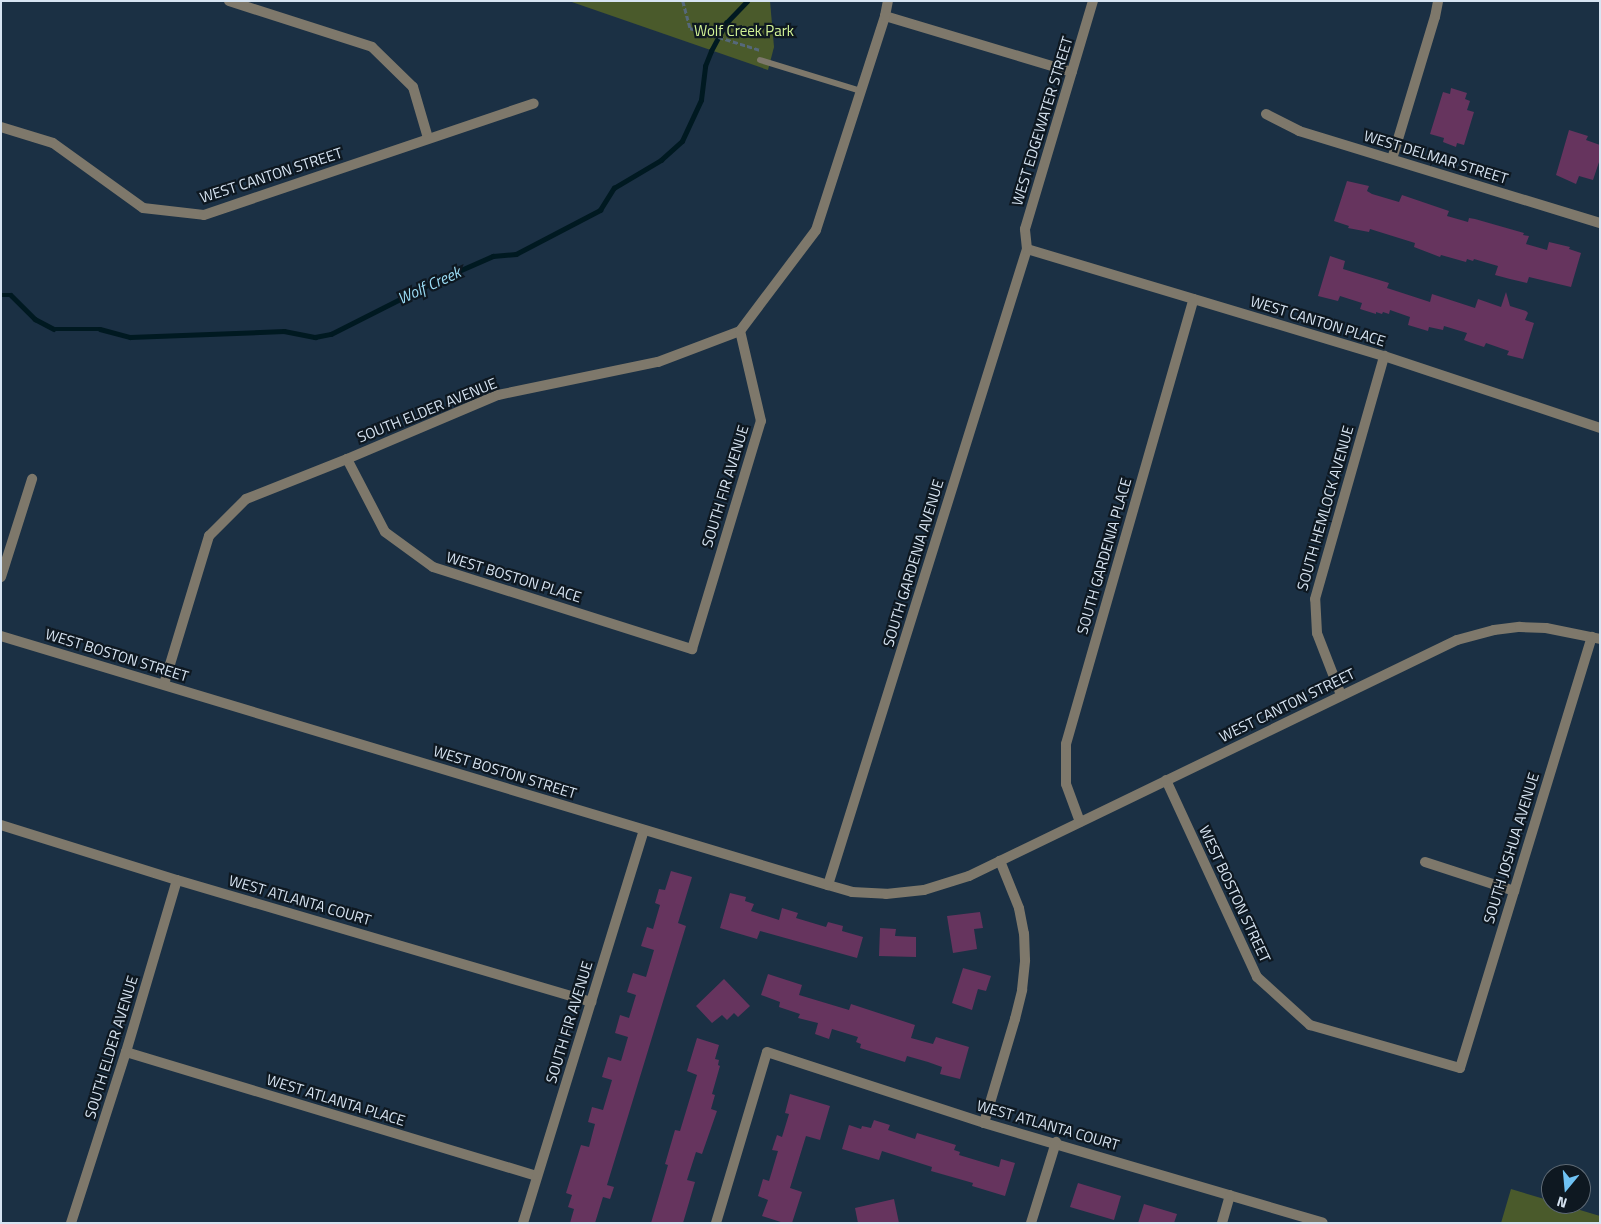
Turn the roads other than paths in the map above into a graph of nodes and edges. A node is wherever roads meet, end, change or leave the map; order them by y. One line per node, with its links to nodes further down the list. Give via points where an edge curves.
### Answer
1 (228, 1): 12 (street, via 372,47 412,87)
2 (888, 1): 5 (street)
3 (1093, 1): 7 (street, WEST EDGEWATER STREET)
4 (1438, 1): 13 (street)
5 (885, 16): 7 (street); 8 (street)
6 (760, 60): 8 (lane)
7 (1072, 72): 15 (street, WEST EDGEWATER STREET, via 1025,229)
8 (861, 91): 17 (street, via 816,230)
9 (534, 103): 12 (street, WEST CANTON STREET)
10 (1266, 114): 13 (street, WEST DELMAR STREET, via 1299,131)
11 (1, 128): 12 (street, WEST CANTON STREET, via 53,143 143,208 204,215)
12 (428, 138)
13 (1392, 159): 14 (street, WEST DELMAR STREET)
14 (1600, 223)
15 (1026, 249): 16 (street, WEST CANTON PLACE); 35 (street, SOUTH GARDENIA AVENUE)
16 (1194, 299): 18 (street, WEST CANTON PLACE); 29 (street, SOUTH GARDENIA PLACE, via 1066,744 1066,784)
17 (740, 331): 20 (street, SOUTH ELDER AVENUE, via 658,362 498,395); 25 (street, SOUTH FIR AVENUE, via 761,421)
18 (1384, 356): 19 (street, WEST CANTON PLACE); 27 (street, SOUTH HEMLOCK AVENUE, via 1315,599 1317,633)
19 (1600, 428)
20 (347, 459): 25 (street, WEST BOSTON PLACE, via 385,532 432,567); 26 (street, SOUTH ELDER AVENUE, via 246,499 209,536)
21 (32, 479): 22 (street)
22 (1, 577)
23 (1, 636): 26 (street, WEST BOSTON STREET)
24 (1596, 638): 27 (street, WEST CANTON STREET, via 1546,628 1520,627 1486,632 1439,648); 36 (street, SOUTH JOSHUA AVENUE)
25 (692, 648)
26 (164, 684): 31 (street, WEST BOSTON STREET)
27 (1341, 695): 28 (street, WEST CANTON STREET)
28 (1166, 780): 29 (street, WEST CANTON STREET); 39 (street, WEST BOSTON STREET, via 1257,977 1310,1025)
29 (1080, 822): 32 (street, WEST CANTON STREET)
30 (1, 825): 34 (street, WEST ATLANTA COURT)
31 (644, 830): 35 (street, WEST BOSTON STREET); 37 (street, SOUTH FIR AVENUE)
32 (1000, 861): 35 (street, WEST BOSTON STREET, via 941,886 904,893 871,894); 40 (street, via 1019,908 1025,960 1015,1019)
33 (1425, 862): 36 (street)
34 (177, 880): 37 (street, WEST ATLANTA COURT); 38 (street, SOUTH ELDER AVENUE)
35 (828, 885)
36 (1514, 891): 39 (street, SOUTH JOSHUA AVENUE)
37 (591, 1002): 42 (street, SOUTH FIR AVENUE)
38 (126, 1052): 42 (street, WEST ATLANTA PLACE); 44 (street, SOUTH ELDER AVENUE)
39 (1460, 1068)
40 (984, 1122): 41 (street, WEST ATLANTA COURT); 46 (street, WEST ATLANTA COURT, via 767,1052)
41 (1056, 1142): 43 (street, WEST ATLANTA COURT); 47 (street)
42 (537, 1176): 45 (street, SOUTH FIR AVENUE)
43 (1230, 1196): 48 (street); 49 (street, WEST ATLANTA COURT)
44 (72, 1222)
45 (523, 1223)
46 (716, 1223)
47 (1031, 1223)
48 (1222, 1223)
49 (1323, 1223)

